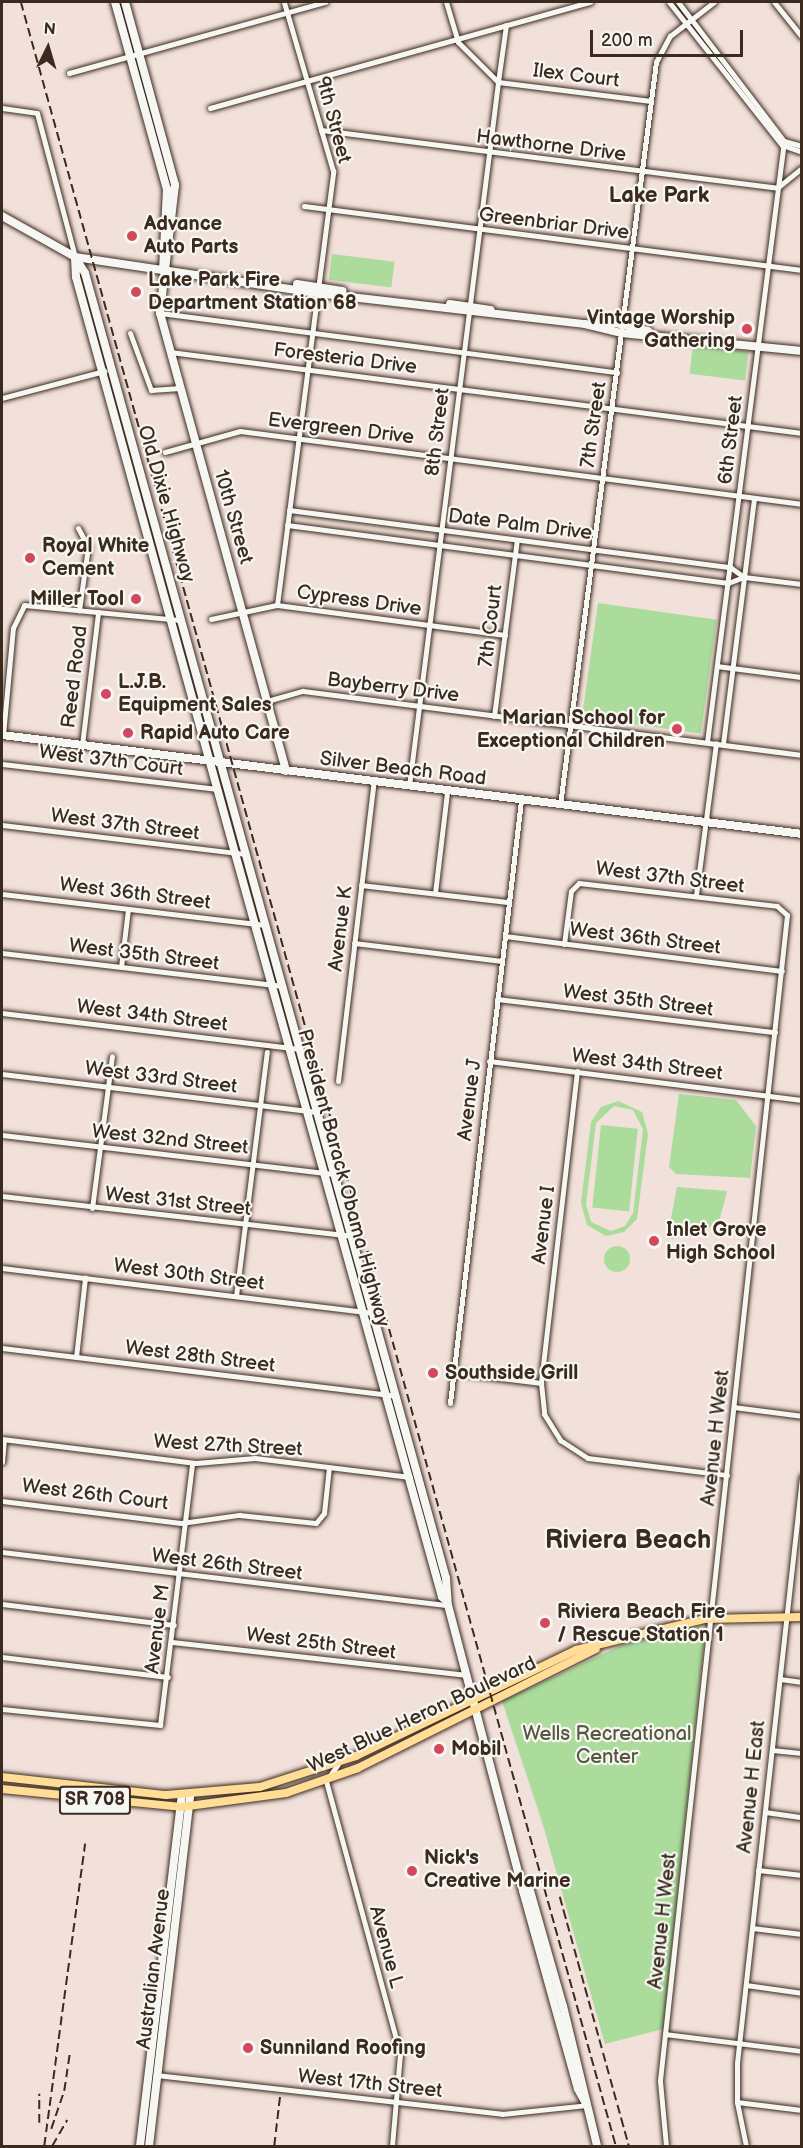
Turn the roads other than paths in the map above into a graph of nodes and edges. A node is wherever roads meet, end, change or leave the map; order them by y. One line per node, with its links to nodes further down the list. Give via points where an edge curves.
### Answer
1 (115, 2): 16 (main road, 10th Street)
2 (124, 2): 16 (main road, 10th Street)
3 (284, 2): 11 (street, 9th Street)
4 (325, 2): 11 (street)
5 (446, 2): 15 (street)
6 (590, 2): 13 (street)
7 (669, 2): 12 (street)
8 (678, 2): 12 (street)
9 (714, 2): 12 (street, 7th Street)
10 (774, 2): 14 (street)
11 (287, 12): 16 (street); 18 (street, 9th Street)
12 (688, 20): 20 (street, 7th Street, via 660,51); 24 (street)
13 (506, 26): 15 (street); 19 (street, 8th Street)
14 (801, 36)
15 (456, 39): 18 (street); 19 (street)
16 (134, 55): 17 (street); 38 (main road, 10th Street, via 167,189 160,258)
17 (69, 73)
18 (307, 81): 22 (street); 23 (street, 9th Street)
19 (498, 82): 20 (street, Ilex Court); 27 (street, 8th Street)
20 (651, 101): 29 (street, 7th Street)
21 (2, 108): 36 (street, via 37,113)
22 (210, 108)
23 (321, 130): 27 (street, Hawthorne Drive); 32 (street, 9th Street, via 333,171)
24 (783, 143): 25 (street); 26 (street); 30 (street, 6th Street)
25 (801, 146)
26 (801, 152)
27 (489, 153): 29 (street, Hawthorne Drive); 34 (street, 8th Street)
28 (801, 168): 30 (street)
29 (642, 172): 30 (street, Hawthorne Drive); 35 (street, 7th Street)
30 (777, 188): 37 (street, 6th Street)
31 (304, 206): 32 (street, Greenbriar Drive)
32 (328, 209): 34 (street, Greenbriar Drive); 40 (street, 9th Street)
33 (2, 216): 36 (main road)
34 (480, 230): 35 (street, Greenbriar Drive); 41 (street, 8th Street)
35 (632, 248): 37 (street, Greenbriar Drive); 43 (street, 7th Street)
36 (75, 257): 38 (main road); 50 (main road, Old Dixie Highway, via 85,273); 52 (main road, Old Dixie Highway, via 76,277)
37 (767, 265): 39 (street, Greenbriar Drive); 46 (street, 6th Street)
38 (164, 270): 40 (main road); 42 (main road, 10th Street)
39 (801, 270)
40 (317, 290): 41 (main road); 44 (street, 9th Street)
41 (469, 309): 43 (main road); 49 (street, 8th Street)
42 (160, 313): 44 (street); 48 (main road, 10th Street)
43 (622, 328): 46 (main road); 53 (street, 7th Street)
44 (312, 332): 49 (street); 51 (street, 9th Street)
45 (130, 333): 54 (street, via 151,390)
46 (758, 345): 47 (main road); 58 (street, 6th Street)
47 (801, 351)
48 (170, 352): 51 (street, Foresteria Drive); 54 (main road, 10th Street)
49 (463, 353): 53 (street); 55 (street, 8th Street)
50 (111, 369): 52 (street); 87 (main road, Old Dixie Highway)
51 (307, 369): 55 (street, Foresteria Drive); 60 (street, 9th Street)
52 (102, 371): 56 (street); 85 (main road, Old Dixie Highway)
53 (616, 372): 57 (street, 7th Street)
54 (180, 388): 61 (main road, 10th Street)
55 (459, 389): 57 (street, Foresteria Drive); 63 (street, 8th Street)
56 (2, 399)
57 (611, 408): 58 (street, Foresteria Drive); 64 (street, 7th Street)
58 (748, 426): 59 (street, Foresteria Drive); 65 (street, 6th Street)
59 (801, 433)
60 (298, 439): 61 (street, Evergreen Drive, via 240,431); 63 (street, Evergreen Drive); 68 (street, 9th Street)
61 (196, 444): 62 (street, Evergreen Drive); 83 (main road, 10th Street)
62 (165, 452)
63 (450, 458): 64 (street, Evergreen Drive); 71 (street, 8th Street)
64 (602, 477): 65 (street, Evergreen Drive); 74 (street, 7th Street)
65 (740, 495): 66 (street, Evergreen Drive); 77 (street, 6th Street)
66 (754, 498): 67 (street, Evergreen Drive); 78 (street, 6th Street)
67 (801, 504)
68 (289, 510): 69 (street, 9th Street); 71 (street, Date Palm Drive)
69 (287, 525): 73 (street, Date Palm Drive); 81 (street, 9th Street)
70 (78, 528): 82 (street, via 88,547)
71 (440, 530): 72 (street, Date Palm Drive); 73 (street, 8th Street)
72 (518, 540): 74 (street, Date Palm Drive); 75 (street, 7th Court)
73 (438, 547): 75 (street, Date Palm Drive); 88 (street, 8th Street)
74 (593, 549): 76 (street, 7th Street); 77 (street, Date Palm Drive)
75 (515, 555): 76 (street, Date Palm Drive); 89 (street, 7th Court)
76 (591, 565): 79 (street, Date Palm Drive); 96 (street, 7th Street)
77 (730, 567): 78 (street, Date Palm Drive); 79 (street, 6th Street)
78 (744, 577): 79 (street, Date Palm Drive); 80 (street, Date Palm Drive); 91 (street, 6th Street)
79 (728, 583): 90 (street, 6th Street)
80 (801, 584)
81 (277, 605): 83 (street, Cypress Drive); 88 (street, Cypress Drive)
82 (79, 610): 84 (street); 97 (street, via 24,605 13,628)
83 (242, 610): 86 (street, Cypress Drive); 93 (main road, 10th Street)
84 (98, 612): 85 (street); 101 (street, Reed Road)
85 (171, 619): 87 (street); 103 (main road, Old Dixie Highway)
86 (211, 619)
87 (181, 620): 103 (main road, Old Dixie Highway)
88 (429, 625): 89 (street, Cypress Drive); 94 (street, 8th Street)
89 (505, 635): 95 (street, 7th Court)
90 (717, 666): 91 (street); 98 (street, 6th Street)
91 (733, 668): 92 (street); 100 (street, 6th Street)
92 (801, 676)
93 (267, 701): 94 (street, Bayberry Drive, via 303,691); 105 (main road, 10th Street)
94 (418, 706): 95 (street, Bayberry Drive); 107 (street, 8th Street)
95 (494, 716): 96 (street, Bayberry Drive)
96 (570, 726): 98 (street, Bayberry Drive); 111 (street, 7th Street)
97 (2, 735): 101 (main road, Silver Beach Road)
98 (707, 742): 99 (street, Bayberry Drive)
99 (716, 743): 100 (street, Bayberry Drive); 112 (street)
100 (723, 744): 102 (street, Bayberry Drive)
101 (82, 745): 103 (main road, Silver Beach Road)
102 (801, 755)
103 (215, 762): 105 (main road, Silver Beach Road); 108 (main road, President Barack Obama Highway); 116 (main road, President Barack Obama Highway)
104 (2, 764): 108 (street, West 37th Court)
105 (286, 771): 106 (main road, Silver Beach Road)
106 (374, 782): 107 (main road, Silver Beach Road); 117 (street, Avenue K)
107 (409, 786): 109 (main road, Silver Beach Road)
108 (218, 789): 115 (main road, President Barack Obama Highway)
109 (447, 792): 110 (main road, Silver Beach Road); 118 (street)
110 (521, 800): 111 (main road, Silver Beach Road); 121 (street, Avenue J)
111 (560, 805): 112 (main road, Silver Beach Road)
112 (705, 821): 114 (main road, Silver Beach Road); 120 (street)
113 (2, 825): 115 (street, West 37th Street)
114 (801, 834)
115 (235, 853): 116 (street, West 37th Street); 124 (main road, President Barack Obama Highway)
116 (246, 854): 125 (main road, President Barack Obama Highway)
117 (361, 885): 118 (street); 127 (street, Avenue K)
118 (435, 893): 121 (street)
119 (2, 894): 122 (street, West 36th Street)
120 (696, 895): 123 (street, West 37th Street); 128 (street, West 37th Street, via 579,883 571,891)
121 (509, 902): 126 (street, Avenue J)
122 (128, 909): 124 (street, West 36th Street); 131 (street)
123 (785, 911): 132 (street, Avenue H West)
124 (256, 924): 125 (street, West 36th Street); 133 (main road, President Barack Obama Highway)
125 (265, 925): 134 (main road, President Barack Obama Highway)
126 (505, 936): 128 (street, West 36th Street); 130 (street, Avenue J)
127 (354, 943): 130 (street); 145 (street, Avenue K)
128 (564, 944): 132 (street, West 36th Street)
129 (2, 953): 131 (street, West 35th Street)
130 (502, 961): 135 (street, Avenue J)
131 (121, 967): 133 (street, West 35th Street)
132 (782, 971): 137 (street, Avenue H West)
133 (273, 985): 134 (street, West 35th Street); 138 (main road, President Barack Obama Highway)
134 (283, 986): 139 (main road, President Barack Obama Highway)
135 (497, 999): 137 (street, West 35th Street); 142 (street, Avenue J)
136 (2, 1013): 138 (street, West 34th Street)
137 (776, 1032): 147 (street, Avenue H West)
138 (291, 1048): 139 (street, West 34th Street); 150 (main road, President Barack Obama Highway)
139 (300, 1049): 151 (main road, President Barack Obama Highway)
140 (267, 1052): 149 (street)
141 (112, 1056): 146 (street)
142 (489, 1061): 143 (street, West 34th Street); 169 (street, Avenue J)
143 (577, 1071): 147 (street, West 34th Street); 170 (street, Avenue I)
144 (2, 1074): 146 (street, West 33rd Street)
145 (338, 1081)
146 (109, 1086): 149 (street, West 33rd Street); 153 (street)
147 (769, 1096): 148 (street, West 34th Street); 174 (street, Avenue H West)
148 (801, 1100)
149 (258, 1104): 150 (street, West 33rd Street); 154 (street)
150 (308, 1111): 151 (street, West 33rd Street); 155 (main road, President Barack Obama Highway)
151 (317, 1112): 156 (main road, President Barack Obama Highway)
152 (2, 1135): 153 (street, West 32nd Street)
153 (100, 1147): 154 (street, West 32nd Street); 158 (street)
154 (251, 1164): 155 (street, West 32nd Street); 159 (street)
155 (324, 1173): 156 (street, West 32nd Street); 160 (main road, President Barack Obama Highway)
156 (334, 1174): 161 (main road, President Barack Obama Highway)
157 (2, 1196): 158 (street, West 31st Street)
158 (92, 1208): 159 (street, West 31st Street)
159 (245, 1223): 160 (street, West 31st Street); 164 (street)
160 (342, 1235): 161 (street, West 31st Street); 165 (main road, President Barack Obama Highway)
161 (351, 1236): 166 (main road, President Barack Obama Highway)
162 (2, 1268): 163 (street, West 30th Street)
163 (85, 1278): 164 (street, West 30th Street); 168 (street)
164 (236, 1296): 165 (street, West 30th Street)
165 (363, 1312): 166 (street, West 30th Street); 171 (main road, President Barack Obama Highway)
166 (373, 1313): 172 (main road, President Barack Obama Highway)
167 (2, 1348): 168 (street, West 28th Street)
168 (76, 1357): 171 (street, West 28th Street)
169 (453, 1372): 170 (street); 173 (street, Avenue J)
170 (542, 1383): 180 (street, via 542,1404 549,1425 580,1454)
171 (386, 1395): 172 (street, West 28th Street); 181 (main road, President Barack Obama Highway)
172 (396, 1396): 182 (main road, President Barack Obama Highway)
173 (450, 1403)
174 (734, 1407): 175 (street); 180 (street, Avenue H West)
175 (801, 1416)
176 (3, 1439): 177 (street); 178 (street, West 27th Street)
177 (2, 1462)
178 (192, 1463): 179 (street, West 27th Street, via 247,1458); 186 (street, Avenue M)
179 (329, 1467): 181 (street, West 27th Street); 186 (street, West 26th Court, via 324,1513 316,1523 239,1515)
180 (727, 1475): 195 (street, Avenue H West)
181 (408, 1476): 182 (street, West 27th Street); 191 (main road, President Barack Obama Highway, via 442,1597)
182 (417, 1477): 191 (main road, President Barack Obama Highway, via 446,1578)
183 (801, 1477): 184 (street, Avenue H East)
184 (801, 1483): 187 (street, Avenue H East)
185 (2, 1500): 186 (street, West 26th Court)
186 (185, 1522): 190 (street, Avenue M)
187 (794, 1546): 188 (street); 193 (street, Avenue H East)
188 (801, 1547)
189 (2, 1552): 190 (street, West 26th Street)
190 (180, 1574): 191 (street, West 26th Street); 196 (street, Avenue M)
191 (448, 1603): 199 (main road, President Barack Obama Highway)
192 (2, 1605): 196 (street)
193 (786, 1616): 194 (main road, West Blue Heron Boulevard / SR 708); 195 (main road, West Blue Heron Boulevard / SR 708); 201 (street, Avenue H East)
194 (801, 1617)
195 (711, 1619): 203 (main road, West Blue Heron Boulevard / SR 708, via 600,1646); 221 (street, Avenue H West)
196 (174, 1625): 197 (street, Avenue M)
197 (172, 1641): 199 (street, West 25th Street); 200 (street, Avenue M)
198 (2, 1657): 200 (street)
199 (467, 1675): 203 (main road, President Barack Obama Highway)
200 (168, 1677): 204 (street, Avenue M, via 160,1725)
201 (780, 1679): 202 (street); 205 (street, Avenue H East)
202 (801, 1682)
203 (475, 1704): 207 (main road, West Blue Heron Boulevard / SR 708); 209 (main road, West Blue Heron Boulevard / SR 708); 228 (main road, President Barack Obama Highway, via 524,1885 548,1952)
204 (2, 1709)
205 (772, 1750): 206 (street); 213 (street, Avenue H East)
206 (801, 1754)
207 (340, 1763): 209 (street); 211 (main road, West Blue Heron Boulevard / SR 708, via 272,1784)
208 (2, 1777): 211 (main road, West Blue Heron Boulevard / SR 708)
209 (326, 1780): 212 (main road, West Blue Heron Boulevard / SR 708, via 264,1798); 227 (street, Avenue L, via 400,2054)
210 (2, 1789): 212 (main road, West Blue Heron Boulevard / SR 708)
211 (186, 1795): 212 (main road, Australian Avenue)
212 (185, 1807): 224 (main road, Australian Avenue); 225 (main road, Australian Avenue)
213 (765, 1812): 214 (street); 215 (street, Avenue H East)
214 (801, 1817)
215 (758, 1870): 216 (street); 217 (street, Avenue H East)
216 (801, 1875)
217 (752, 1928): 218 (street); 219 (street, Avenue H East)
218 (801, 1934)
219 (746, 1985): 220 (street); 222 (street, Avenue H East)
220 (801, 1993)
221 (665, 2034): 222 (street); 234 (street, Avenue H West, via 660,2097)
222 (739, 2043): 223 (street); 226 (street, Avenue H East)
223 (801, 2051)
224 (149, 2074): 225 (street, West 17th Street); 230 (main road, Australian Avenue)
225 (158, 2075): 227 (street, West 17th Street); 231 (main road, Australian Avenue)
226 (737, 2102): 229 (street); 235 (street, Avenue H East)
227 (397, 2103): 228 (street, West 17th Street, via 518,2114); 232 (street, Avenue L)
228 (587, 2104): 233 (main road, President Barack Obama Highway)
229 (801, 2110)
230 (140, 2146)
231 (149, 2146)
232 (392, 2146)
233 (597, 2146)
234 (666, 2146)
235 (746, 2146)

